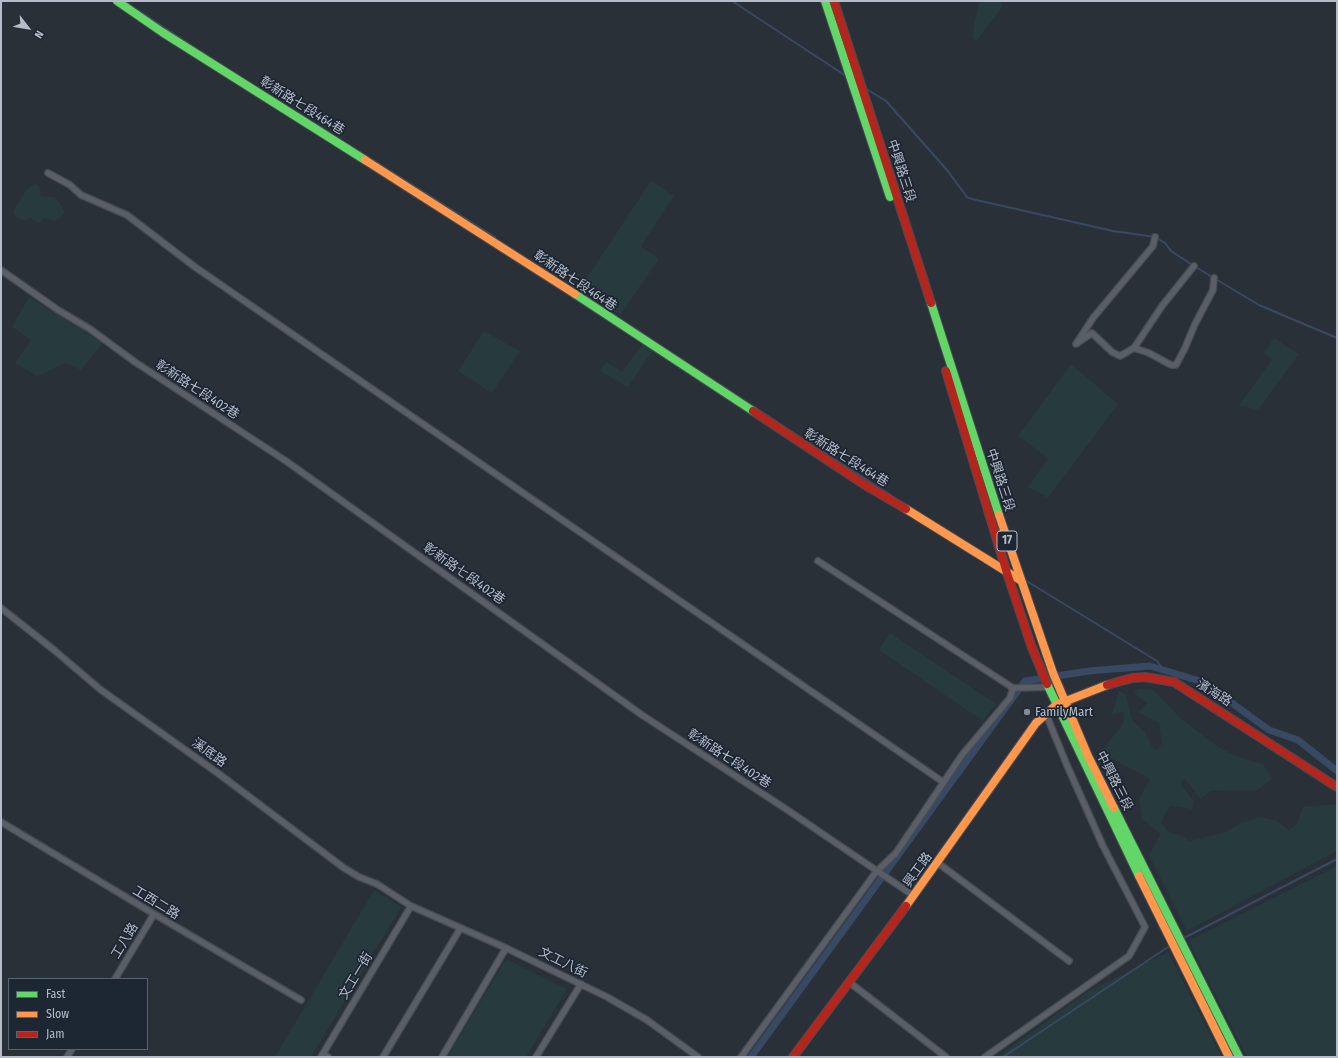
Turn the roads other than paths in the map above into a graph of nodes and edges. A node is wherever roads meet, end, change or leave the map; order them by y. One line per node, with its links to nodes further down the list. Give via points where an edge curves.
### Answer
1 (117, 1): 11 (main road, 彰新路七段464巷, via 498,244 865,485)
2 (825, 1): 11 (main road, 中興路三段 / 17, via 913,265)
3 (834, 1): 12 (main road, 中興路三段 / 17)
4 (48, 173): 20 (street, via 70,185 81,195 127,216 202,272)
5 (1156, 237): 9 (street, via 1153,246 1093,318 1076,344 1092,333 1120,356)
6 (1194, 266): 9 (street, via 1162,306)
7 (1, 270): 24 (street, 彰新路七段402巷, via 286,461 642,715 786,808)
8 (1214, 278): 9 (street, via 1213,290 1176,364 1171,366 1149,353)
9 (1134, 348)
10 (818, 561): 15 (street)
11 (1007, 573): 12 (main road, 彰新路七段464巷); 16 (main road, 中興路三段 / 17)
12 (1020, 580): 14 (main road, 中興路三段 / 17)
13 (1, 608): 26 (street, 溪底路, via 101,690 219,774 306,841 359,877 377,884)
14 (1058, 685): 16 (street); 17 (main road, 中興路三段 / 17)
15 (1016, 688): 16 (street); 20 (street)
16 (1044, 688): 18 (main road, 中興路三段 / 17)
17 (1064, 701): 18 (main road, 興工路); 21 (main road, 濱海路, via 1132,678 1146,677 1174,682); 45 (main road, 中興路三段 / 17, via 1088,756)
18 (1056, 705): 19 (main road, 興工路); 44 (main road, 中興路三段 / 17)
19 (1046, 714): 23 (main road, 興工路, via 1036,722); 43 (street, via 1100,839 1145,927 1128,956)
20 (943, 782): 24 (street, via 896,853)
21 (1337, 787)
22 (1, 822): 27 (street, 工西二路)
23 (938, 863): 25 (main road, 興工路); 30 (street)
24 (876, 872): 25 (street, 彰新路七段402巷); 41 (street)
25 (914, 896): 32 (main road, 興工路)
26 (411, 906): 28 (street, 文工八街); 35 (street, 文工一街)
27 (154, 914): 31 (street, 工八路); 34 (street, 工西二路)
28 (460, 929): 29 (street, 文工八街); 37 (street)
29 (506, 948): 33 (street, 文工八街); 38 (street)
30 (1069, 961)
31 (116, 978)
32 (849, 982): 36 (street); 42 (main road, 興工路)
33 (581, 984): 39 (street); 40 (street, 文工八街, via 647,1020)
34 (301, 1000)
35 (324, 1056)
36 (946, 1056)
37 (382, 1057)
38 (442, 1057)
39 (536, 1057)
40 (698, 1057)
41 (741, 1057)
42 (794, 1057)
43 (985, 1057)
44 (1229, 1057)
45 (1239, 1057)

